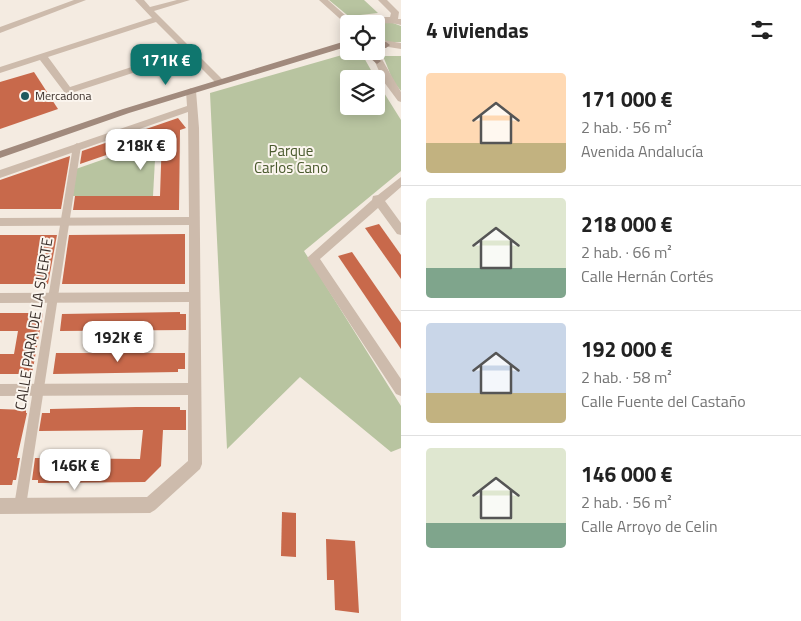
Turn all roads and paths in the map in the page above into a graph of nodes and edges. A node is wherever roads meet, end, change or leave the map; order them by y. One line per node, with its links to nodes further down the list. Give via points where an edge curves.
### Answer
1 (82, 0): 10 (street)
2 (139, 0): 6 (street)
3 (186, 0): 6 (street)
4 (322, 0): 7 (street)
5 (382, 0): 9 (street, via 394,12)
6 (148, 10): 8 (street)
7 (340, 15)
8 (157, 19): 14 (street); 15 (street)
9 (397, 21)
10 (0, 30)
11 (386, 45): 12 (street)
12 (401, 46)
13 (340, 48): 18 (main road)
14 (189, 51): 15 (street, via 68,91); 18 (street)
15 (42, 56): 17 (street)
16 (378, 61): 20 (street)
17 (0, 70)
18 (220, 82): 19 (main road)
19 (191, 91): 21 (street); 23 (main road)
20 (401, 99)
21 (193, 107): 22 (street); 27 (street)
22 (77, 146): 24 (street); 29 (street, CALLE PARA DE LA SUERTE)
23 (0, 155)
24 (0, 174)
25 (401, 180): 26 (street)
26 (377, 199): 30 (street); 37 (street, via 313,258)
27 (195, 221): 29 (street); 31 (street)
28 (0, 222): 29 (street)
29 (65, 222): 33 (street, CALLE PARA DE LA SUERTE)
30 (401, 231)
31 (194, 297): 33 (street); 34 (street)
32 (0, 298): 33 (street)
33 (53, 298): 36 (street, CALLE PARA DE LA SUERTE)
34 (195, 389): 36 (street); 39 (street, via 194,464 150,505)
35 (0, 390): 36 (street)
36 (38, 390): 39 (street, CALLE PARA DE LA SUERTE)
37 (401, 390)
38 (0, 506): 39 (street)
39 (20, 506)

